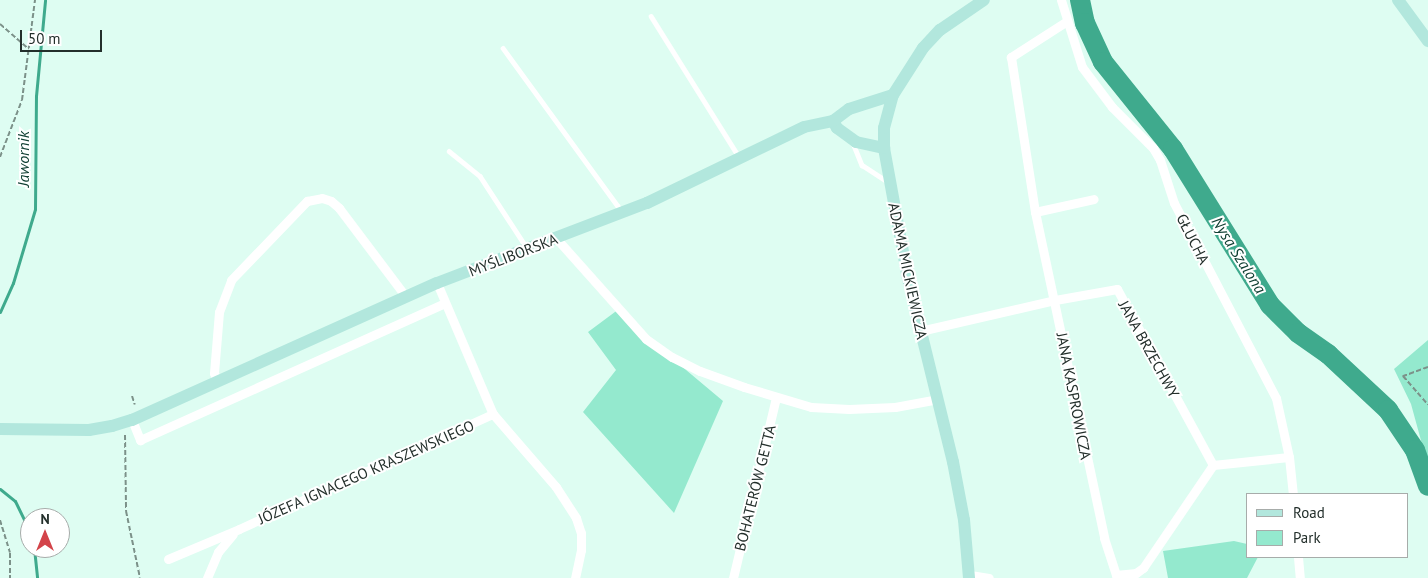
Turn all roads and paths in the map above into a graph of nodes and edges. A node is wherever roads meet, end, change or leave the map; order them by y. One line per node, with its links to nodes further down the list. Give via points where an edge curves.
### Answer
1 (35, 0): 10 (path)
2 (984, 0): 11 (street, ADAMA MICKIEWICZA, via 934,35)
3 (1061, 0): 6 (street, GŁUCHA)
4 (1398, 0): 8 (street)
5 (651, 16): 17 (lane)
6 (1067, 21): 20 (street, JANA KASPROWICZA, via 1011,57); 37 (street, GŁUCHA, via 1082,67 1107,101 1160,160 1174,203 1276,398)
7 (0, 24): 10 (path)
8 (1428, 41)
9 (504, 48): 21 (lane, via 618,206)
10 (29, 49): 16 (path, via 22,100)
11 (894, 95): 12 (street, MYŚLIBORSKA, via 849,109); 14 (street, ADAMA MICKIEWICZA, via 886,116)
12 (833, 121): 13 (street); 17 (street, MYŚLIBORSKA, via 804,127)
13 (852, 139): 14 (street); 18 (lane, via 862,165)
14 (884, 148): 18 (street, ADAMA MICKIEWICZA)
15 (449, 151): 23 (lane, via 480,176)
16 (0, 157)
17 (739, 158): 21 (street, MYŚLIBORSKA)
18 (889, 182): 28 (street, ADAMA MICKIEWICZA)
19 (1094, 199): 20 (street)
20 (1035, 212): 26 (street, JANA KASPROWICZA)
21 (620, 214): 22 (street, MYŚLIBORSKA)
22 (556, 238): 23 (street, MYŚLIBORSKA); 31 (street, via 646,339 700,371)
23 (527, 249): 24 (street, MYŚLIBORSKA)
24 (437, 284): 25 (street, MYŚLIBORSKA); 27 (street)
25 (406, 297): 30 (street, MYŚLIBORSKA); 30 (street, via 331,200 306,201 231,280 219,312 214,373)
26 (1055, 300): 28 (street, JANA BRZECHWY); 38 (street, JANA BRZECHWY, via 1117,289); 45 (street, JANA KASPROWICZA, via 1100,518)
27 (445, 303): 34 (street); 35 (street, via 140,440)
28 (920, 331): 32 (street, ADAMA MICKIEWICZA)
29 (1428, 367): 33 (path, via 1403,376)
30 (217, 382): 35 (street, MYŚLIBORSKA)
31 (776, 398): 32 (street, via 811,407 849,409 895,407); 50 (street, BOHATERÓW GETTA)
32 (938, 399): 44 (street, ADAMA MICKIEWICZA, via 964,520)
33 (1428, 405)
34 (493, 414): 41 (street, JÓZEFA IGNACEGO KRASZEWSKIEGO); 49 (street, via 556,487 576,518 582,550)
35 (128, 421): 36 (street, MYŚLIBORSKA, via 89,430); 47 (path, via 126,511)
36 (0, 429)
37 (1290, 457): 38 (street); 39 (street, GŁUCHA)
38 (1212, 465): 45 (street, via 1143,568)
39 (1293, 493)
40 (0, 520): 46 (path, via 10,552)
41 (239, 530): 43 (street, JÓZEFA IGNACEGO KRASZEWSKIEGO); 48 (street, JÓZEFA IGNACEGO KRASZEWSKIEGO, via 218,552)
42 (1298, 558): 52 (street)
43 (168, 559)
44 (970, 576): 51 (street)
45 (1117, 577)
46 (10, 578)
47 (140, 578)
48 (207, 578)
49 (575, 578)
50 (733, 578)
51 (989, 578)
52 (1300, 578)

